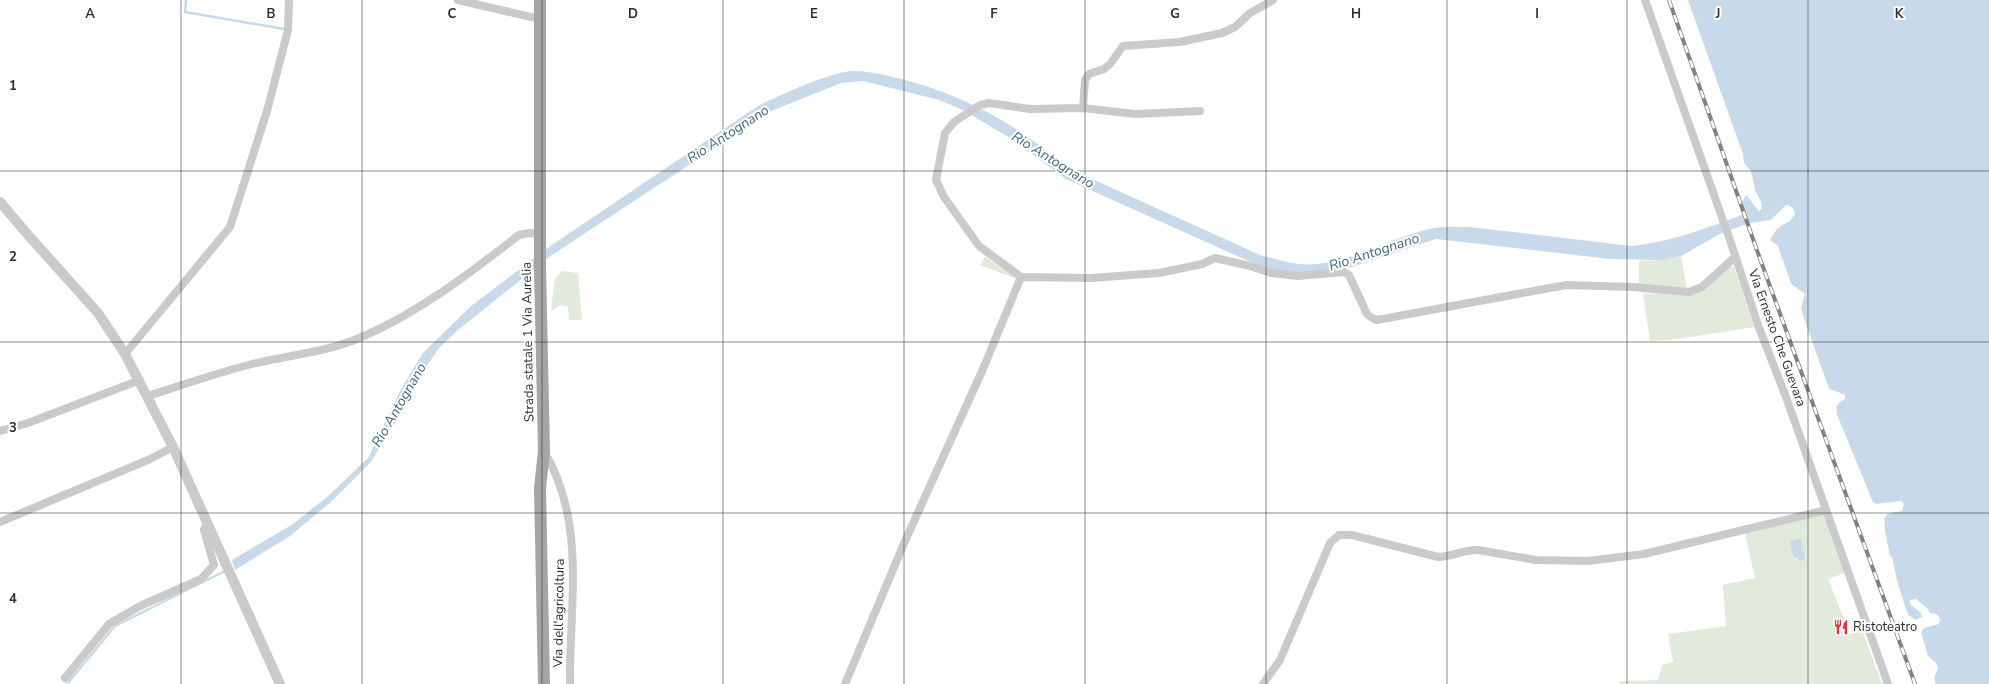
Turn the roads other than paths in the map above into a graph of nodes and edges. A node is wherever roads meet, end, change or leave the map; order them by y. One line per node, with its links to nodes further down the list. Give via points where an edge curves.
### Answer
1 (289, 0): 13 (street, via 288,30 267,111 230,227)
2 (458, 0): 6 (street)
3 (540, 0): 6 (main road, Strada statale 1 Via Aurelia)
4 (1273, 0): 7 (street, via 1250,13 1235,27 1222,33 1180,42 1123,46 1110,64 1089,74 1085,80)
5 (1646, 0): 11 (street, Via Ernesto Che Guevara)
6 (540, 19): 10 (main road, Strada statale 1 Via Aurelia)
7 (1083, 108): 8 (street, via 1134,114); 12 (street, via 1030,109 989,103 980,105 954,122 945,133 936,180 944,197 979,246)
8 (1200, 111)
9 (0, 202): 13 (street, via 98,313)
10 (540, 236): 15 (street, via 529,233 519,235 444,292 364,336 312,353 250,364); 18 (main road, Strada statale 1 Via Aurelia)
11 (1735, 257): 12 (street, via 1702,287 1689,292 1633,287 1566,286 1377,320 1367,314 1349,274 1344,272 1298,276 1271,273 1214,258 1202,264 1159,272 1091,278); 19 (street, Via Ernesto Che Guevara)
12 (1021, 277): 26 (street)
13 (125, 354): 14 (street)
14 (140, 380): 15 (street); 16 (street, via 28,423)
15 (148, 396): 17 (street)
16 (0, 431)
17 (173, 447): 20 (street); 21 (street)
18 (544, 451): 24 (main road, Strada statale 1 Via Aurelia, via 540,488); 25 (street, Via dell'agricoltura, via 553,467 565,504 574,563)
19 (1826, 510): 27 (street, via 1644,554 1582,561 1536,560 1471,549 1438,557 1352,535 1339,535 1330,543 1280,660); 28 (street, Via Ernesto Che Guevara)
20 (0, 522)
21 (208, 523): 22 (street, via 204,530 214,565 207,575 201,580 140,606 109,624); 23 (street)
22 (65, 678)
23 (280, 684)
24 (544, 684)
25 (570, 684)
26 (845, 684)
27 (1263, 684)
28 (1888, 684)

